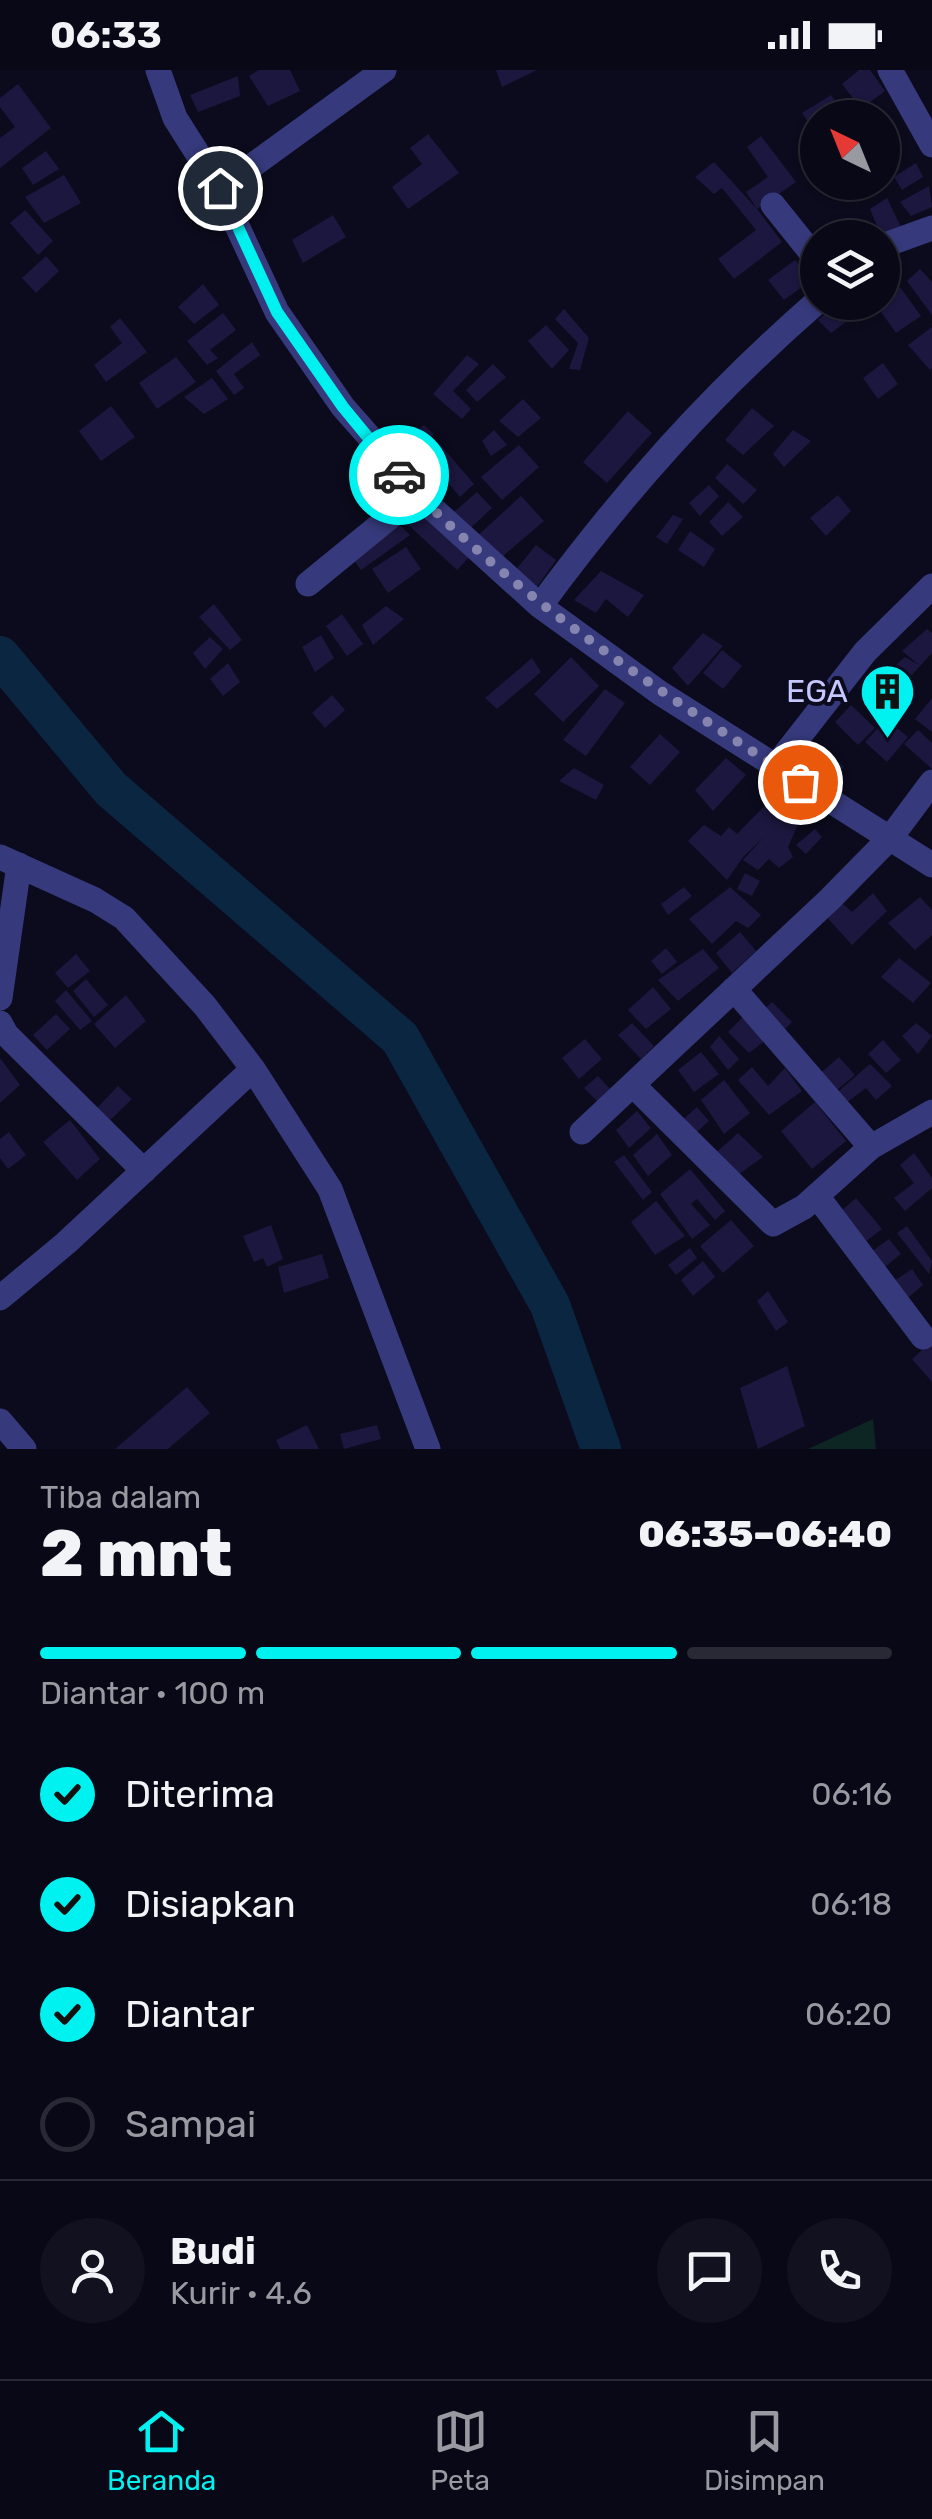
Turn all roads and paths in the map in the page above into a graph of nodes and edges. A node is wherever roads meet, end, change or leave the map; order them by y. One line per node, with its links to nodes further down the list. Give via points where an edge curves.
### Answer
1 (158, 70): 5 (street, via 175,118)
2 (384, 70): 5 (street)
3 (890, 70): 4 (street)
4 (932, 145)
5 (220, 188): 11 (street, via 277,312 343,407)
6 (773, 206): 8 (street)
7 (932, 228): 9 (street)
8 (800, 240)
9 (900, 240)
10 (800, 318): 14 (street, via 670,440)
11 (418, 494): 12 (street); 14 (street)
12 (308, 584)
13 (932, 586): 15 (street, via 865,652)
14 (540, 606): 15 (street)
15 (776, 766): 17 (street)
16 (932, 782): 17 (street)
17 (891, 837): 19 (street); 20 (street)
18 (9, 861): 21 (street); 23 (street, via 124,918 152,943)
19 (932, 865)
20 (734, 989): 24 (street); 27 (street)
21 (0, 998)
22 (0, 1023): 28 (street)
23 (253, 1069): 28 (street); 34 (street, via 330,1189)
24 (634, 1084): 26 (street); 29 (street, via 763,1218 783,1221)
25 (932, 1112): 27 (street)
26 (582, 1132)
27 (871, 1146): 29 (street)
28 (144, 1170): 30 (street)
29 (817, 1196): 31 (street)
30 (0, 1298)
31 (923, 1337)
32 (0, 1421): 33 (street)
33 (24, 1449)
34 (428, 1449)

